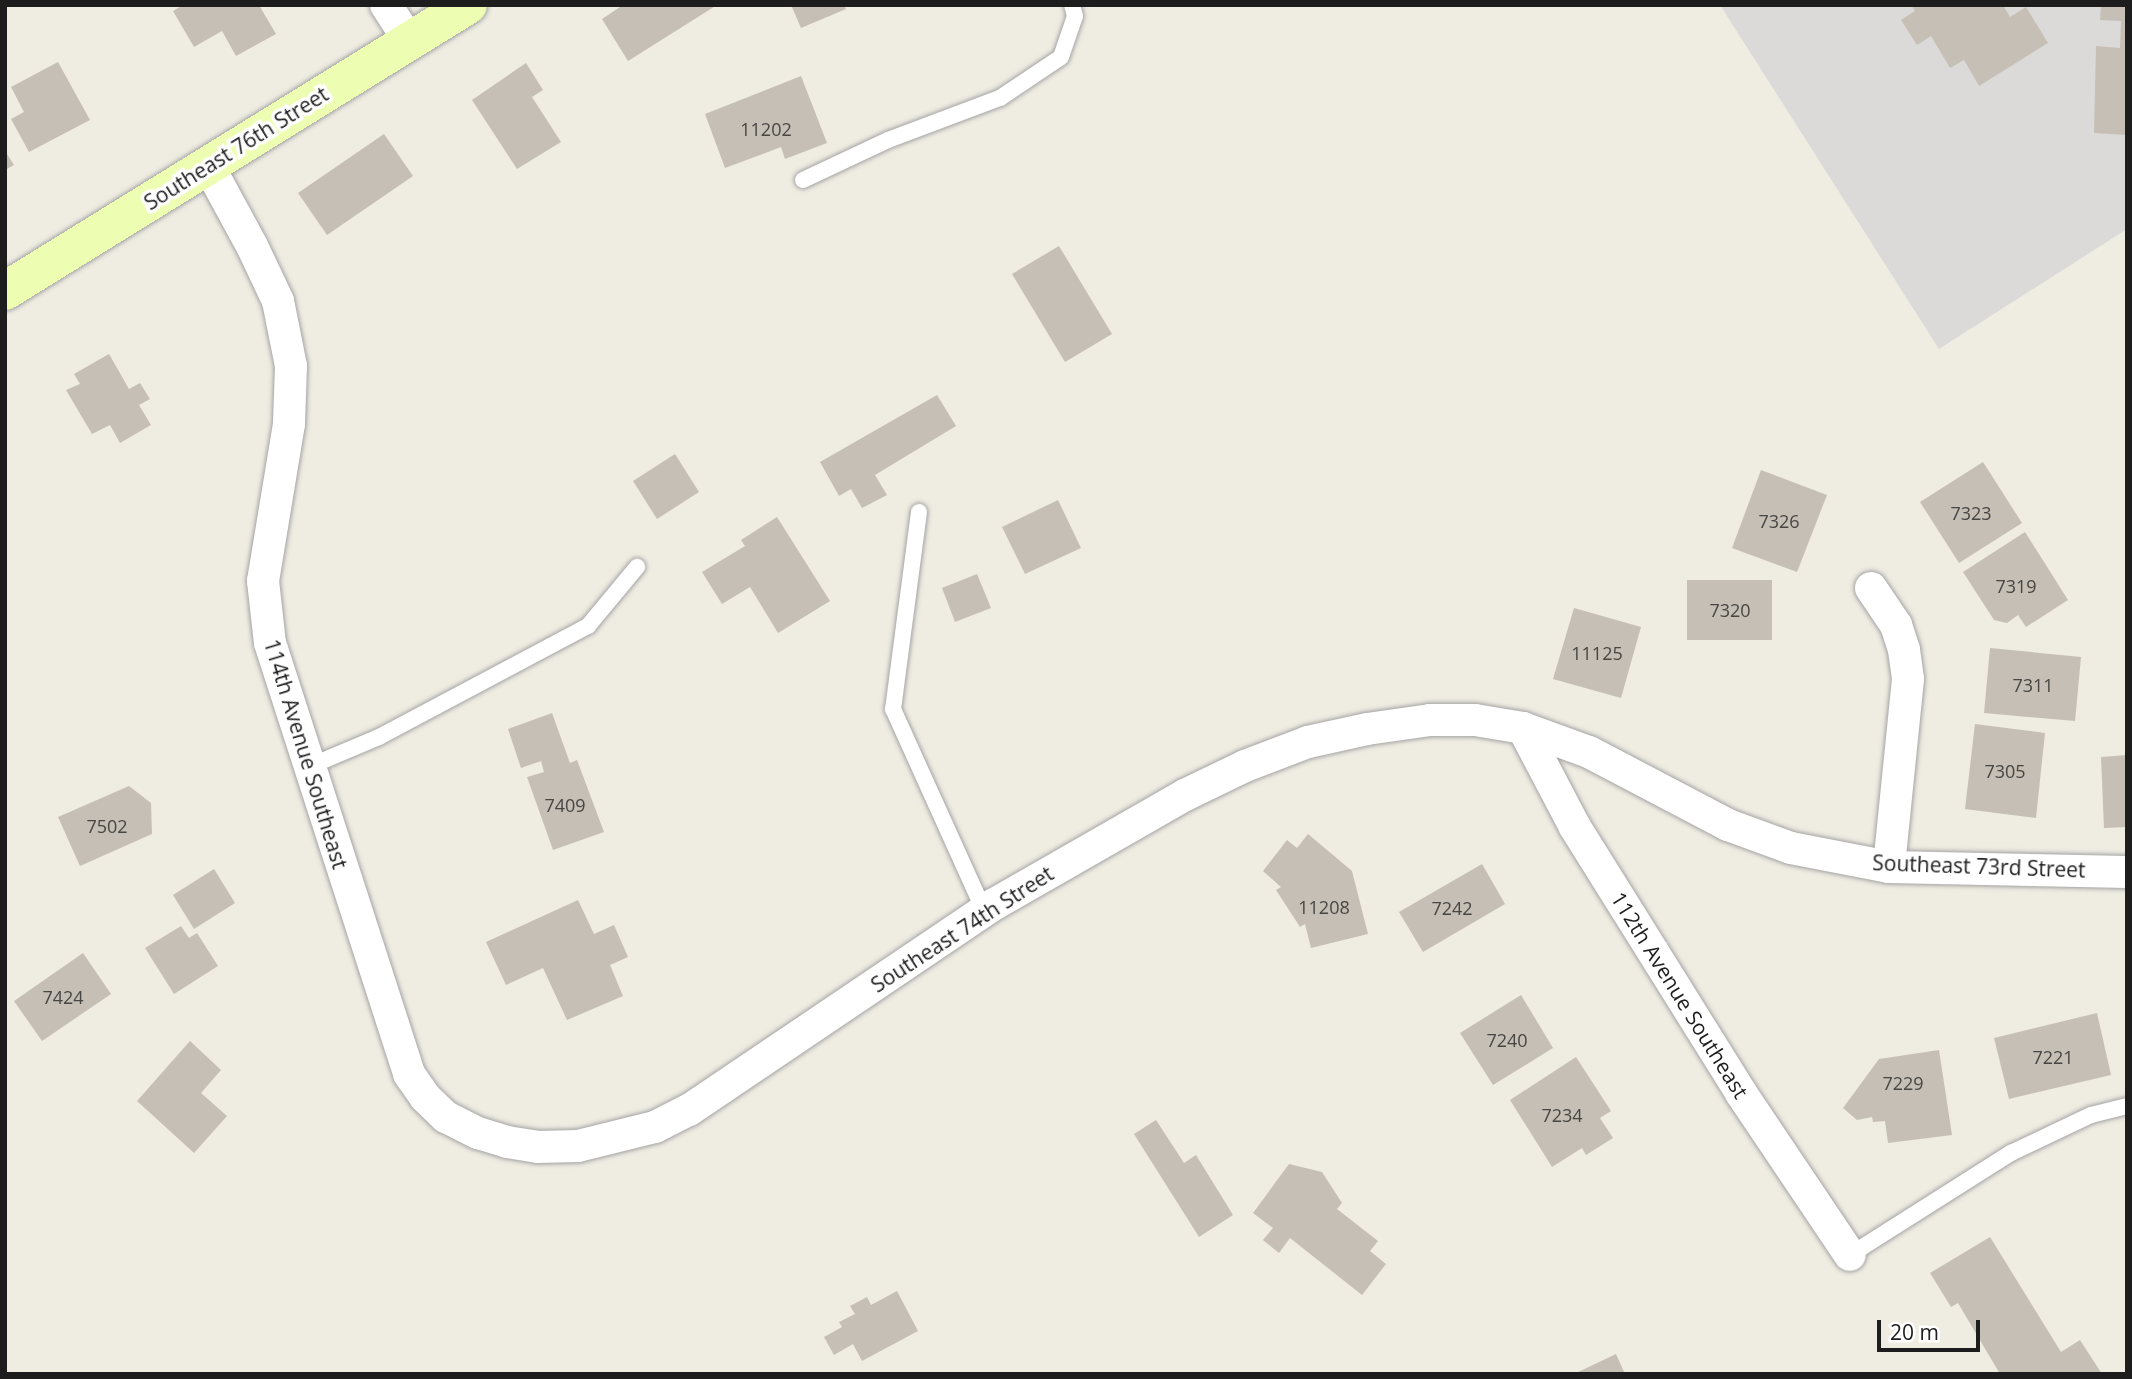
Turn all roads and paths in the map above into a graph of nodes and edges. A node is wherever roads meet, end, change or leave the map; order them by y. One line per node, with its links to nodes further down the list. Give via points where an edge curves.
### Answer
1 (386, 5): 4 (street)
2 (468, 5): 4 (street, Southeast 76th Street)
3 (1072, 5): 6 (lane, via 1075,16 1061,57 1000,98 888,140)
4 (410, 42): 5 (street, Southeast 76th Street)
5 (208, 165): 7 (street, Southeast 76th Street); 12 (street, 114th Avenue Southeast, via 268,279 286,334 291,366 289,424 263,582 270,643)
6 (803, 180)
7 (5, 291)
8 (919, 512): 15 (lane, via 893,709)
9 (637, 566): 12 (lane, via 588,626 379,737)
10 (1871, 587): 13 (street, via 1896,625 1908,679)
11 (1523, 728): 13 (street, Southeast 73rd Street, via 1589,752 1728,825 1791,848); 15 (street, Southeast 74th Street, via 1475,720 1430,720 1308,742 1185,795); 18 (street, 112th Avenue Southeast, via 1574,827 1741,1093)
12 (308, 767): 16 (street, 114th Avenue Southeast, via 409,1074)
13 (1889, 867): 14 (street, Southeast 73rd Street)
14 (2127, 872)
15 (984, 911): 16 (street, Southeast 74th Street, via 689,1110 655,1127 578,1146 538,1147 478,1133 446,1116)
16 (425, 1097)
17 (2127, 1106): 18 (lane, via 2091,1115 2011,1153)
18 (1850, 1255)

